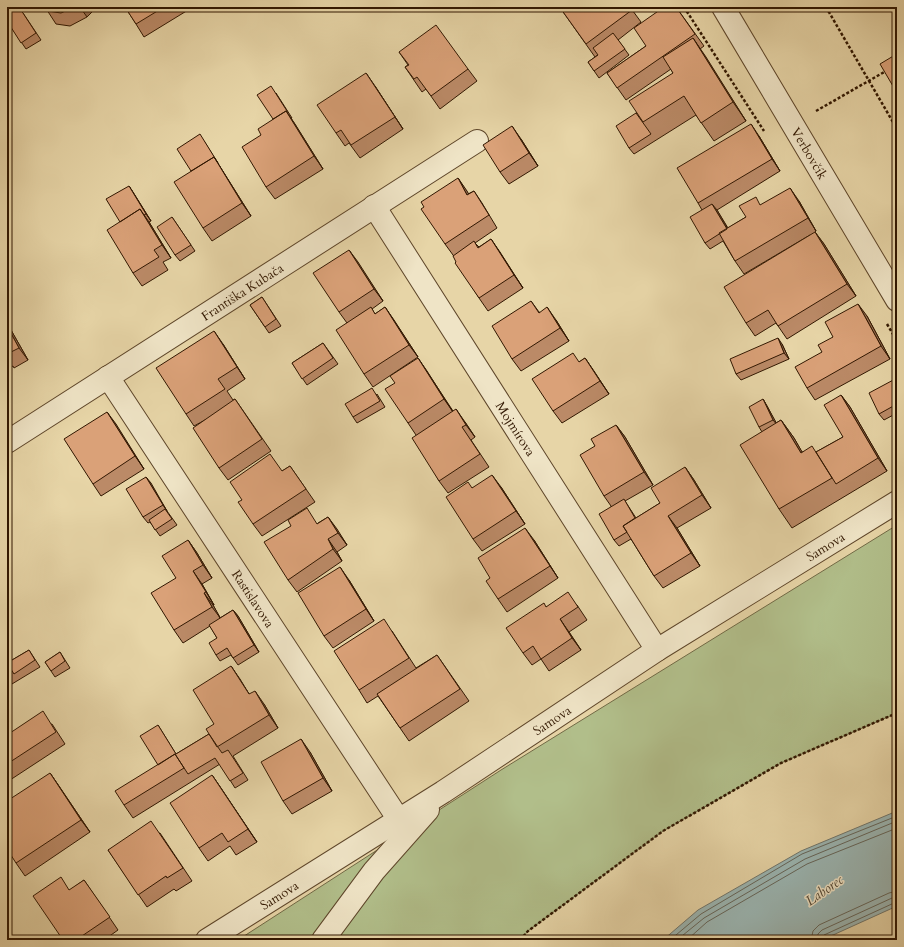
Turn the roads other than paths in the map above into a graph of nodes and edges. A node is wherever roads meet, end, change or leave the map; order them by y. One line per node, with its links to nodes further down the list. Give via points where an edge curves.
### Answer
1 (723, 7): 4 (street, Verbovčík)
2 (477, 141): 3 (street, Františka Kubača)
3 (374, 206): 5 (street, Františka Kubača); 8 (street, Mojmírova)
4 (897, 300)
5 (108, 377): 6 (street, Františka Kubača); 10 (street, Rastislavova)
6 (7, 442)
7 (897, 502): 8 (street, Samova)
8 (657, 650): 9 (street, Samova)
9 (443, 792): 10 (street, Samova); 12 (street, via 374,872)
10 (399, 820): 11 (street, Samova)
11 (206, 940)
12 (323, 940)

